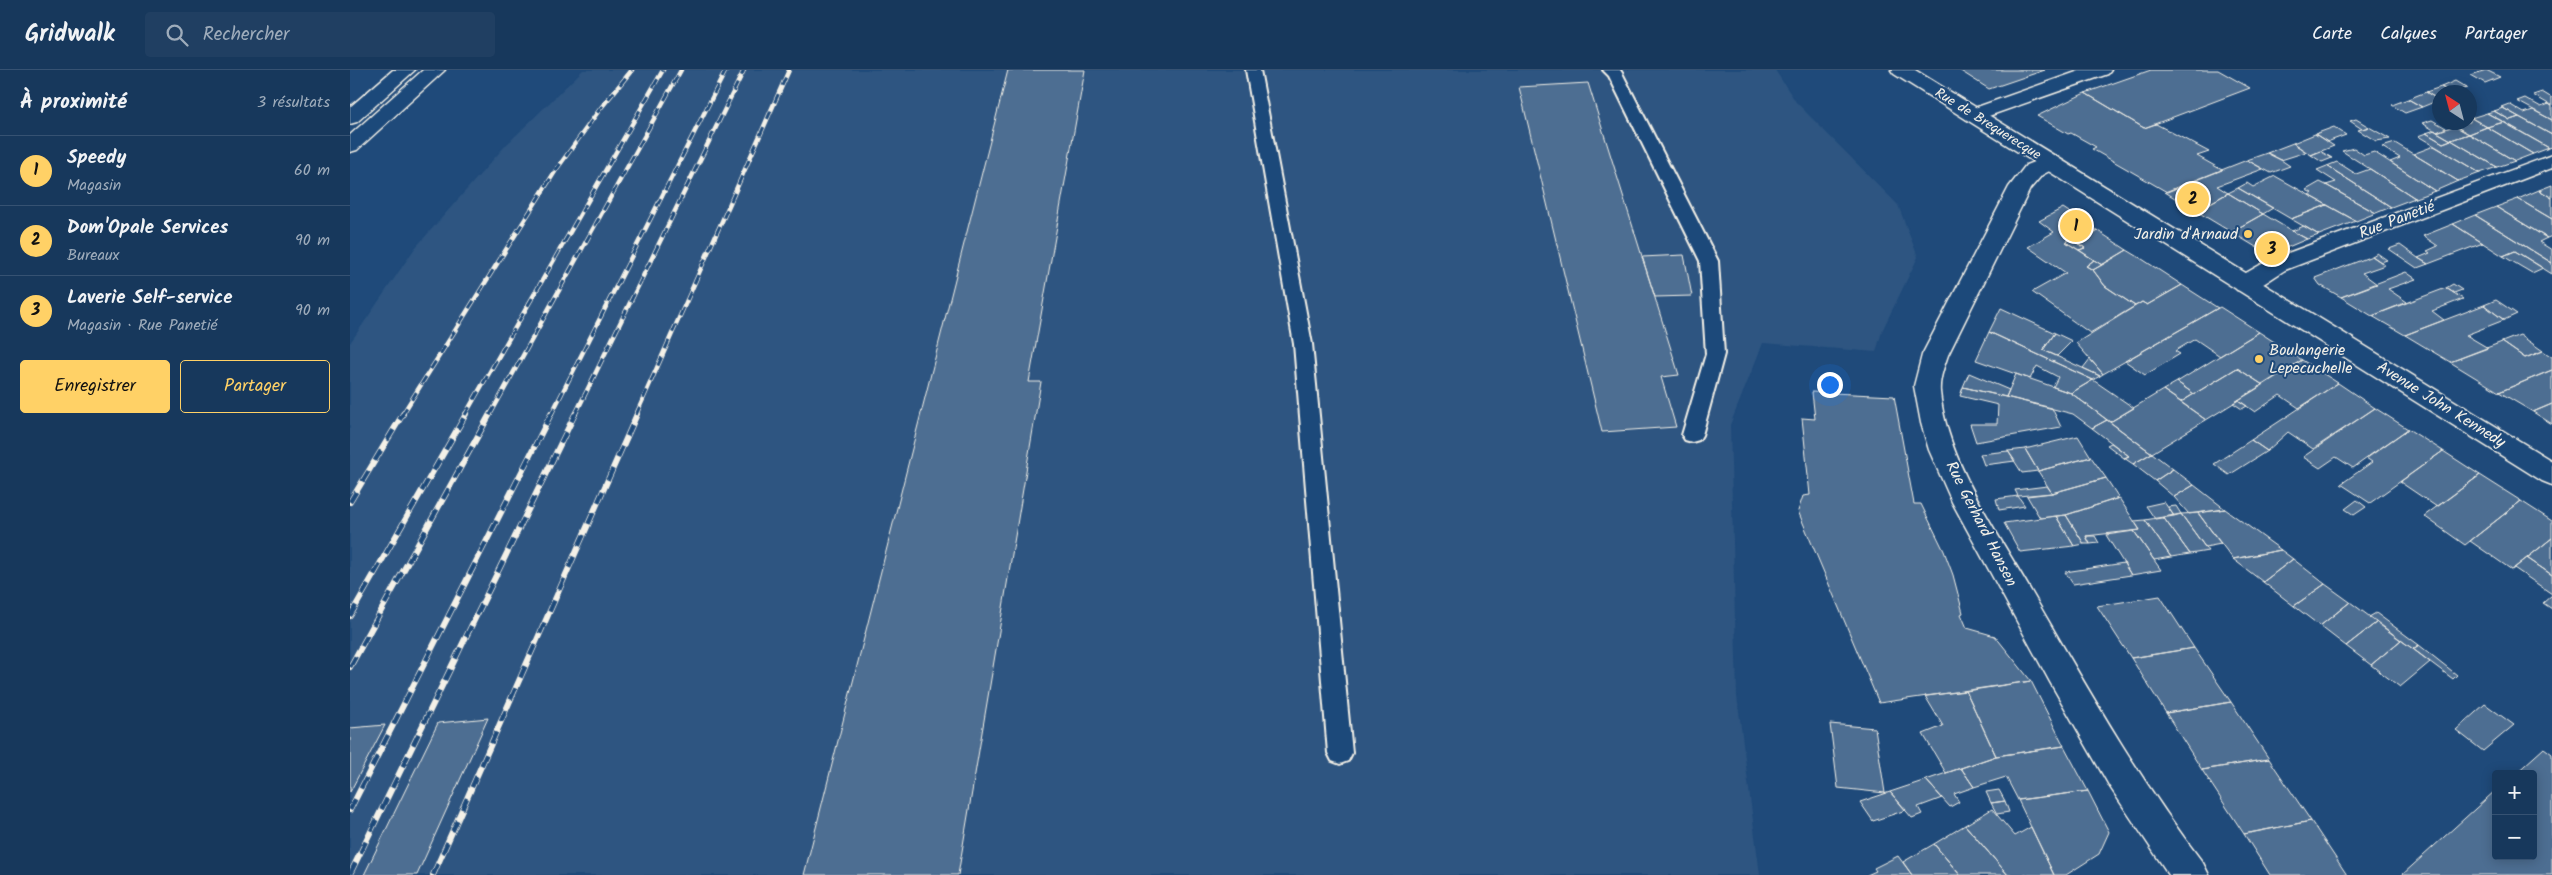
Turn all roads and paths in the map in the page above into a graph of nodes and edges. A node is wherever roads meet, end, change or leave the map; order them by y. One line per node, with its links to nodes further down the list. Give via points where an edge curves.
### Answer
1 (405, 70): 8 (street)
2 (435, 70): 9 (street)
3 (1253, 70): 15 (lane, via 1304,344)
4 (1610, 70): 13 (lane, via 1615,73 1709,261 1715,354)
5 (1901, 70): 7 (street, Rue de Brequerecque)
6 (2101, 70): 7 (street)
7 (1973, 115): 11 (street, Rue de Brequerecque)
8 (350, 118)
9 (350, 146)
10 (2552, 161): 12 (street, Rue Panetié, via 2277,265)
11 (2049, 162): 12 (street, Avenue John Kennedy); 16 (street, Rue Gerhard Hansen, via 2034,170 2020,187 1935,355 1927,394 1943,448 1969,507 2108,757 2150,822)
12 (2245, 284): 14 (street, Avenue John Kennedy)
13 (1692, 435)
14 (2552, 474)
15 (1340, 753)
16 (2191, 875)

